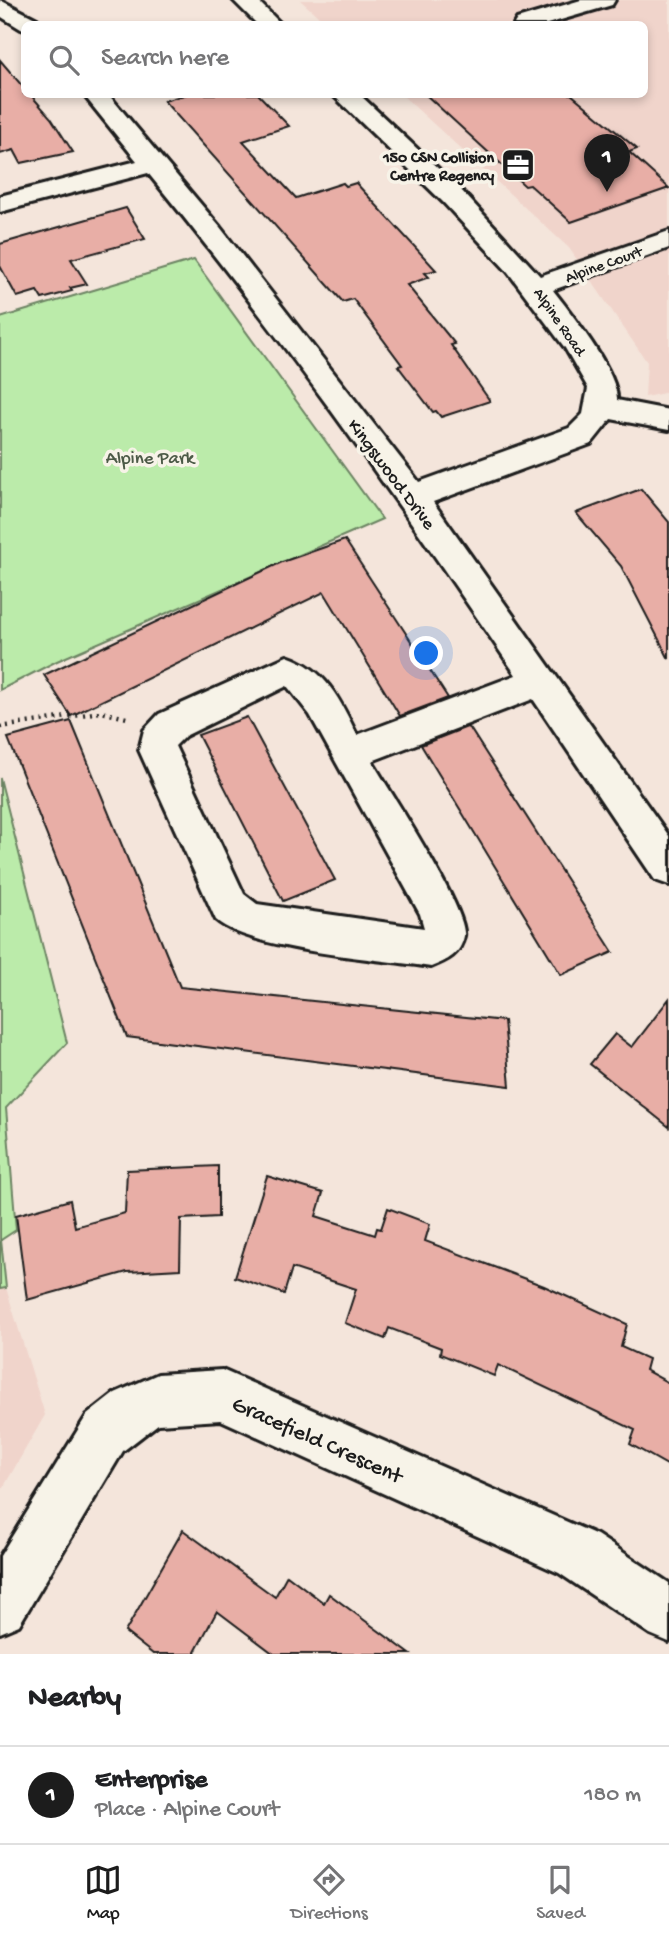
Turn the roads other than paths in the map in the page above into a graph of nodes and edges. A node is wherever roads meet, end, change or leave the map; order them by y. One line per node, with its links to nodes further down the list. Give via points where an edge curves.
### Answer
1 (244, 0): 5 (street)
2 (604, 0): 6 (street)
3 (0, 7): 4 (street)
4 (24, 21)
5 (267, 21)
6 (535, 21)
7 (98, 98): 9 (street, Kingswood Drive)
8 (348, 98): 12 (street, Alpine Road, via 471,213)
9 (154, 164): 10 (street); 15 (street, Kingswood Drive)
10 (0, 204)
11 (669, 240): 12 (street, Alpine Court)
12 (538, 286): 13 (street, Alpine Road, via 603,388)
13 (603, 407): 14 (street); 15 (street, via 594,425 580,436)
14 (669, 420)
15 (413, 497): 16 (street, Kingswood Drive)
16 (540, 681): 17 (street); 18 (street, Kingswood Drive)
17 (348, 754): 17 (street, via 435,904 446,928 438,945 418,946 255,922 241,916 230,907 157,750 157,741 172,725 287,670 311,685)
18 (669, 868)
19 (0, 1606): 20 (street, Gracefield Crescent, via 105,1433 126,1412 168,1395 222,1395 578,1554)
20 (669, 1615)

